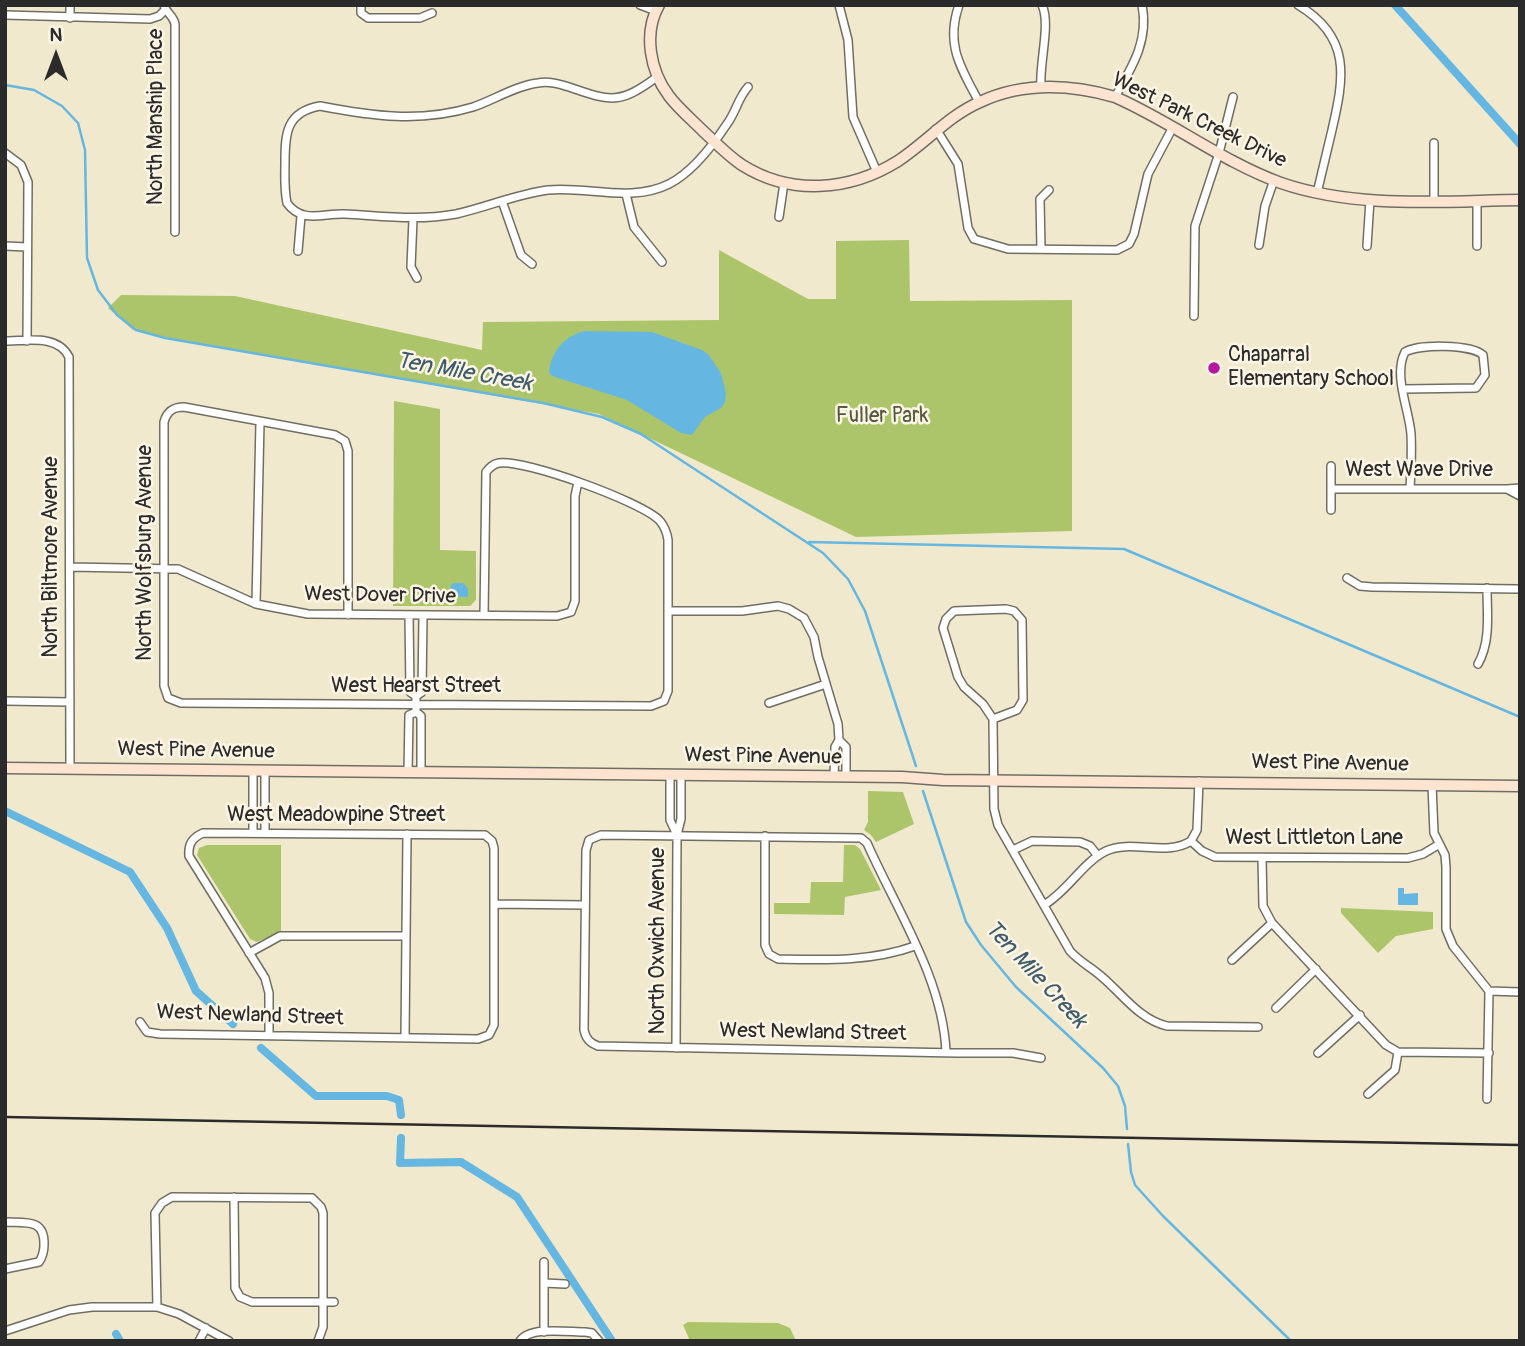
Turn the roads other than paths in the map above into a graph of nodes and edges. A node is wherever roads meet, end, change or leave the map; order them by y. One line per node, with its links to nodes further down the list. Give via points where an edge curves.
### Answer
1 (70, 5): 13 (street)
2 (640, 5): 9 (street)
3 (839, 5): 26 (street, via 848,40 853,117)
4 (959, 5): 19 (street, via 954,50)
5 (1042, 5): 16 (street, via 1046,16)
6 (1142, 5): 17 (street, via 1141,47)
7 (1298, 5): 30 (street, via 1328,32 1340,60 1342,79)
8 (164, 8): 13 (street, via 150,19); 40 (street, North Manship Place, via 175,24)
9 (658, 8): 14 (street, West Park Creek Drive, via 651,32)
10 (361, 9): 11 (street, via 368,18 420,18)
11 (432, 13)
12 (5, 15): 13 (street)
13 (70, 18)
14 (657, 77): 22 (street, West Park Creek Drive, via 672,100); 37 (street, via 635,93 617,98 544,82 526,85 474,106 430,116 392,118 320,106 302,111 290,125 285,142 287,202)
15 (748, 87): 22 (street)
16 (1041, 87): 17 (street, West Park Creek Drive, via 1079,88); 19 (street, West Park Creek Drive)
17 (1115, 97): 20 (street, West Park Creek Drive)
18 (1233, 97): 25 (street)
19 (979, 102): 21 (street, West Park Creek Drive)
20 (1173, 127): 25 (street, West Park Creek Drive); 46 (street, via 1148,174 1129,244 1117,250)
21 (936, 129): 26 (street, West Park Creek Drive); 46 (street, via 958,164 968,229 974,239 999,248)
22 (713, 141): 28 (street, West Park Creek Drive, via 742,165); 31 (street, via 676,180 651,191)
23 (1434, 143): 33 (street)
24 (5, 153): 45 (street, via 21,165 28,182)
25 (1220, 153): 27 (street, West Park Creek Drive); 51 (street, via 1195,226)
26 (877, 172): 28 (street, West Park Creek Drive, via 836,185)
27 (1274, 180): 30 (street, West Park Creek Drive); 41 (street)
28 (784, 183): 38 (street)
29 (1049, 190): 46 (street, via 1040,199)
30 (1317, 193): 32 (street, West Park Creek Drive)
31 (626, 194): 36 (street, via 557,190); 48 (street, via 634,227)
32 (1370, 200): 33 (street, West Park Creek Drive); 43 (street)
33 (1434, 200): 34 (street, West Park Creek Drive)
34 (1477, 200): 35 (street, West Park Creek Drive); 44 (street)
35 (1520, 200)
36 (502, 201): 39 (street, via 456,214); 49 (street, via 521,255)
37 (301, 216): 39 (street); 47 (street)
38 (779, 217)
39 (412, 219): 50 (street, via 411,267)
40 (175, 232)
41 (1259, 245)
42 (5, 246): 45 (street)
43 (1367, 246)
44 (1477, 246)
45 (27, 247): 53 (street)
46 (1041, 249)
47 (298, 251)
48 (662, 262)
49 (532, 264)
50 (417, 278)
51 (1194, 316)
52 (5, 341): 53 (street)
53 (26, 341): 64 (street, North Biltmore Avenue, via 51,342 63,347 69,357)
54 (1404, 389): 54 (street, via 1402,362 1405,352 1415,348 1469,348 1485,360 1485,375 1470,390); 60 (street, via 1411,435)
55 (260, 422): 65 (street, North Wolfsburg Avenue, via 184,407 166,415); 69 (street); 71 (street, via 335,435 345,441)
56 (1331, 466): 59 (street, West Wave Drive)
57 (578, 482): 70 (street, via 653,515 666,530); 74 (street, West Dover Drive, via 571,612); 74 (street, via 511,463 492,464 486,472)
58 (1520, 488): 61 (street, West Wave Drive)
59 (1331, 489): 60 (street, West Wave Drive); 63 (street, West Wave Drive)
60 (1410, 489): 61 (street, West Wave Drive)
61 (1507, 489): 62 (street, West Wave Drive)
62 (1520, 496)
63 (1331, 510)
64 (70, 567): 65 (street, West Dover Drive); 79 (street, North Biltmore Avenue)
65 (164, 569): 69 (street, West Dover Drive, via 178,569); 77 (street, North Wolfsburg Avenue, via 163,686)
66 (1347, 579): 67 (street, via 1373,587)
67 (1488, 588): 68 (street); 75 (street, via 1487,641)
68 (1519, 589)
69 (256, 604): 71 (street, West Dover Drive, via 307,614)
70 (668, 611): 76 (street, via 789,609 804,618 814,637); 81 (street, West Hearst Street, via 668,691 664,701 651,706)
71 (348, 615): 72 (street, West Dover Drive)
72 (409, 615): 73 (street, West Dover Drive); 81 (street, via 410,692)
73 (423, 615): 74 (street, West Dover Drive); 81 (street, via 422,692)
74 (484, 615)
75 (1478, 664)
76 (826, 684): 80 (street); 83 (street)
77 (168, 698): 81 (street, West Hearst Street, via 181,703)
78 (5, 701): 79 (street)
79 (70, 702): 85 (street, North Biltmore Avenue)
80 (769, 703)
81 (415, 704): 88 (street, via 409,715); 89 (street, via 421,716)
82 (993, 719): 82 (street, via 958,677 944,633 946,619 954,611 1006,609 1019,615 1023,626 1023,700 1017,710); 93 (street)
83 (839, 740): 91 (street); 92 (street, via 846,747)
84 (5, 768): 85 (street, West Pine Avenue)
85 (70, 769): 86 (street, West Pine Avenue)
86 (253, 771): 87 (street, West Pine Avenue); 97 (street)
87 (265, 771): 88 (street, West Pine Avenue); 98 (street)
88 (408, 772): 89 (street, West Pine Avenue)
89 (421, 772): 90 (street, West Pine Avenue)
90 (676, 775): 91 (street, West Pine Avenue); 100 (street, North Oxwich Avenue, via 670,820)
91 (834, 777): 92 (street, West Pine Avenue)
92 (846, 777): 93 (street, West Pine Avenue)
93 (994, 781): 94 (street, West Pine Avenue); 104 (street, via 995,817)
94 (1199, 781): 95 (street, West Pine Avenue); 102 (street, via 1197,830)
95 (1432, 785): 96 (street, West Pine Avenue); 103 (street)
96 (1520, 786)
97 (253, 833): 98 (street, West Meadowpine Street); 113 (street, West Meadowpine Street, via 203,833 191,842 188,856)
98 (265, 833): 99 (street, West Meadowpine Street)
99 (407, 834): 107 (street, West Meadowpine Street, via 485,835 494,848); 111 (street)
100 (677, 835): 101 (street); 108 (street, via 589,839); 124 (street, North Oxwich Avenue)
101 (765, 836): 112 (street, via 861,838); 112 (street, via 765,945 769,954 779,959 853,960)
102 (1191, 841): 105 (street, via 1176,848 1119,848); 106 (street, West Littleton Lane, via 1216,857)
103 (1438, 845): 106 (street, West Littleton Lane, via 1408,858); 116 (street, via 1445,855 1449,938)
104 (1013, 850): 105 (street, via 1032,841 1080,842); 109 (street)
105 (1098, 856): 109 (street)
106 (1262, 858): 110 (street, via 1263,906)
107 (494, 904): 108 (street); 123 (street, West Newland Street, via 494,1025 489,1035 478,1040)
108 (585, 905): 124 (street, West Newland Street, via 587,1040 598,1046)
109 (1044, 905): 121 (street, via 1079,961 1155,1023)
110 (1272, 923): 114 (street); 115 (street)
111 (406, 936): 113 (street, via 280,936); 123 (street)
112 (915, 946): 125 (street, via 934,986)
113 (249, 953): 122 (street, via 268,986)
114 (1232, 960)
115 (1316, 970): 118 (street); 119 (street)
116 (1489, 991): 117 (street); 128 (street)
117 (1520, 992)
118 (1276, 1007)
119 (1360, 1015): 126 (street); 127 (street)
120 (140, 1021): 122 (street, West Newland Street, via 147,1032 160,1034)
121 (1258, 1027)
122 (269, 1035): 123 (street, West Newland Street)
123 (404, 1038)
124 (676, 1048): 125 (street, West Newland Street)
125 (946, 1052): 129 (street, West Newland Street)
126 (1398, 1052): 128 (street); 130 (street, via 1395,1070)
127 (1318, 1053)
128 (1489, 1054): 131 (street)
129 (1041, 1058)
130 (1368, 1094)
131 (1488, 1099)
132 (234, 1197): 138 (street, via 235,1288 240,1297 252,1302); 138 (street, via 305,1197 317,1202 323,1213); 140 (street, via 172,1197 162,1203 155,1213)
133 (5, 1222): 135 (street, via 33,1223 45,1238 42,1258)
134 (544, 1262): 136 (street)
135 (5, 1269)
136 (544, 1283): 137 (street); 144 (street)
137 (565, 1284)
138 (323, 1302): 139 (street); 148 (street)
139 (334, 1302)
140 (156, 1307): 142 (street); 143 (street, via 69,1310)
141 (5, 1319): 143 (street)
142 (206, 1328): 146 (street); 147 (street)
143 (9, 1330)
144 (544, 1332): 145 (street); 149 (street, via 592,1333)
145 (522, 1338)
146 (199, 1341)
147 (229, 1341)
148 (318, 1341)
149 (599, 1341)

